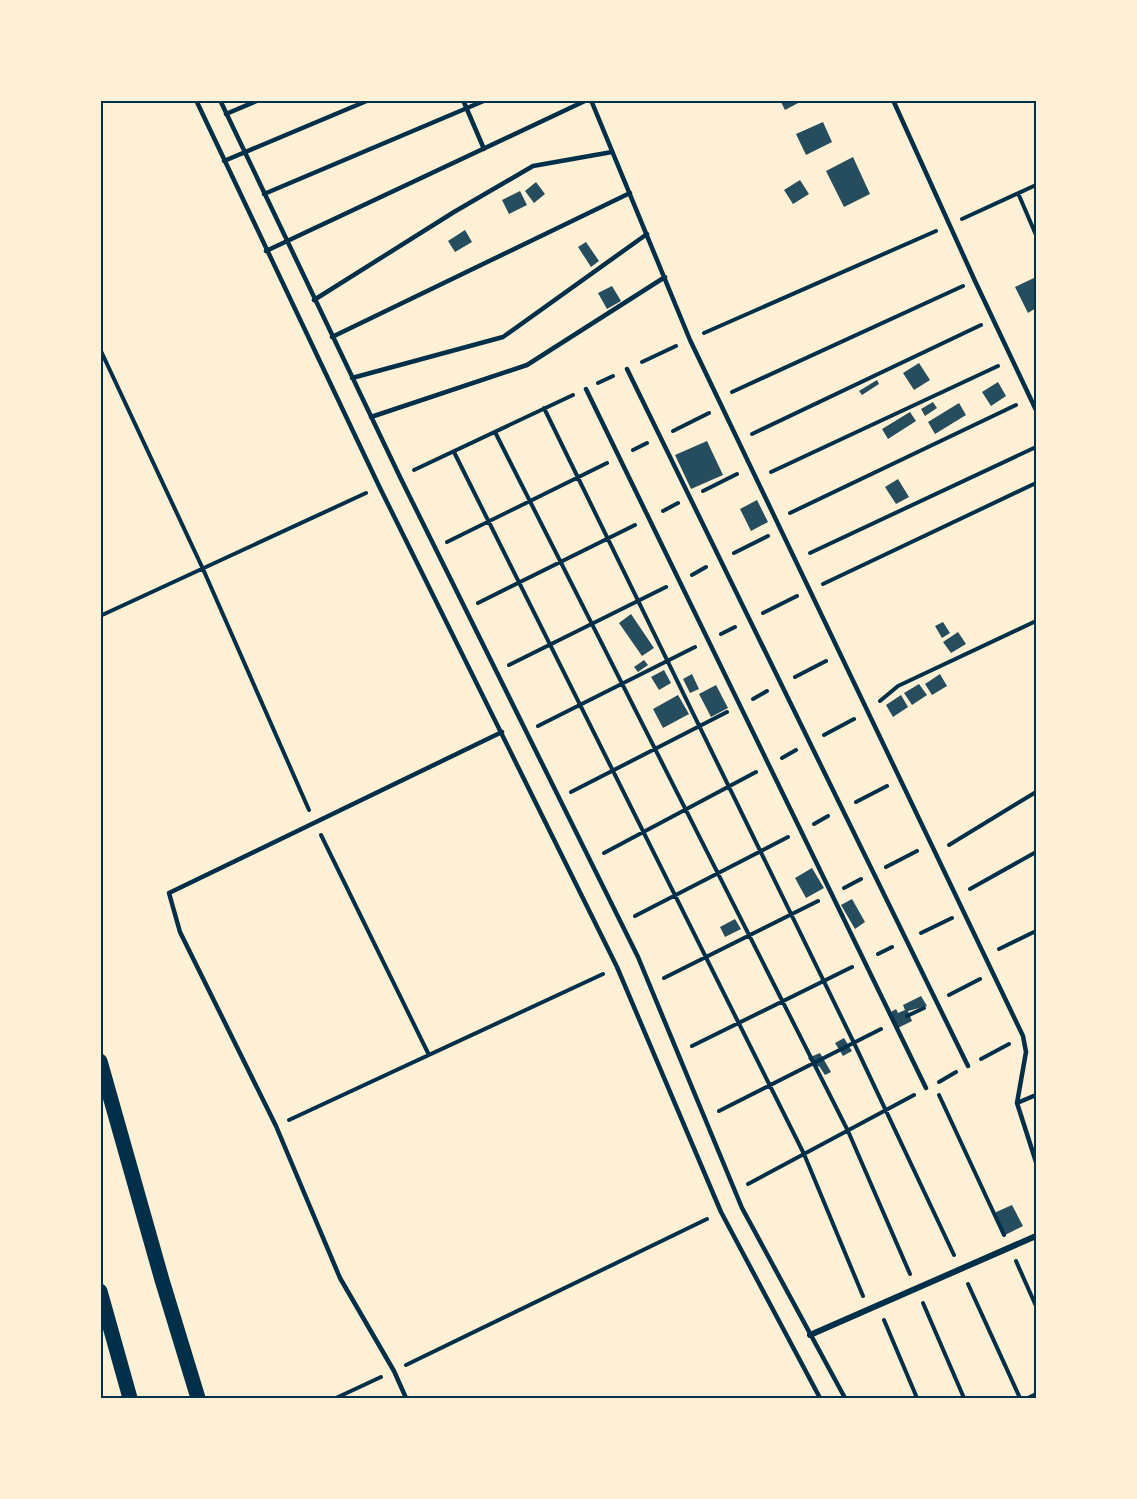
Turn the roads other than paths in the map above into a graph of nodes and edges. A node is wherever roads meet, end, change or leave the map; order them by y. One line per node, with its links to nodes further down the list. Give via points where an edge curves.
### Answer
1 (196, 100): 14 (lane)
2 (220, 100): 10 (lane)
3 (260, 100): 10 (lane)
4 (369, 100): 13 (lane)
5 (463, 100): 9 (lane)
6 (486, 100): 9 (lane)
7 (589, 100): 11 (lane); 12 (lane)
8 (893, 100): 26 (lane)
9 (467, 109): 11 (lane); 16 (lane)
10 (226, 114): 13 (lane)
11 (484, 149): 18 (lane)
12 (612, 152): 15 (lane); 21 (lane, via 533,166)
13 (244, 153): 14 (lane); 16 (lane)
14 (224, 161): 19 (lane)
15 (630, 193): 17 (lane); 22 (lane)
16 (264, 194): 18 (lane)
17 (647, 234): 20 (lane); 24 (lane, via 503,337)
18 (286, 241): 19 (lane); 21 (lane)
19 (266, 251): 28 (lane)
20 (665, 277): 27 (lane, via 527,365); 33 (lane, via 690,340 1023,1036 1026,1052)
21 (314, 300): 22 (lane)
22 (332, 337): 24 (lane)
23 (627, 369): 30 (lane)
24 (352, 378): 27 (lane)
25 (586, 389): 31 (lane)
26 (1036, 410)
27 (371, 417): 37 (lane, via 621,923 742,1208)
28 (502, 732): 40 (lane, via 169,893 180,932 276,1126 340,1278); 41 (lane, via 617,968 721,1212)
29 (100, 1061): 39 (main road)
30 (969, 1066)
31 (926, 1088)
32 (1036, 1095): 33 (lane)
33 (1017, 1103): 34 (lane)
34 (1036, 1162)
35 (1036, 1236): 37 (street)
36 (100, 1291): 38 (main road)
37 (810, 1335): 42 (lane)
38 (130, 1398)
39 (198, 1398)
40 (406, 1398)
41 (820, 1398)
42 (845, 1398)

